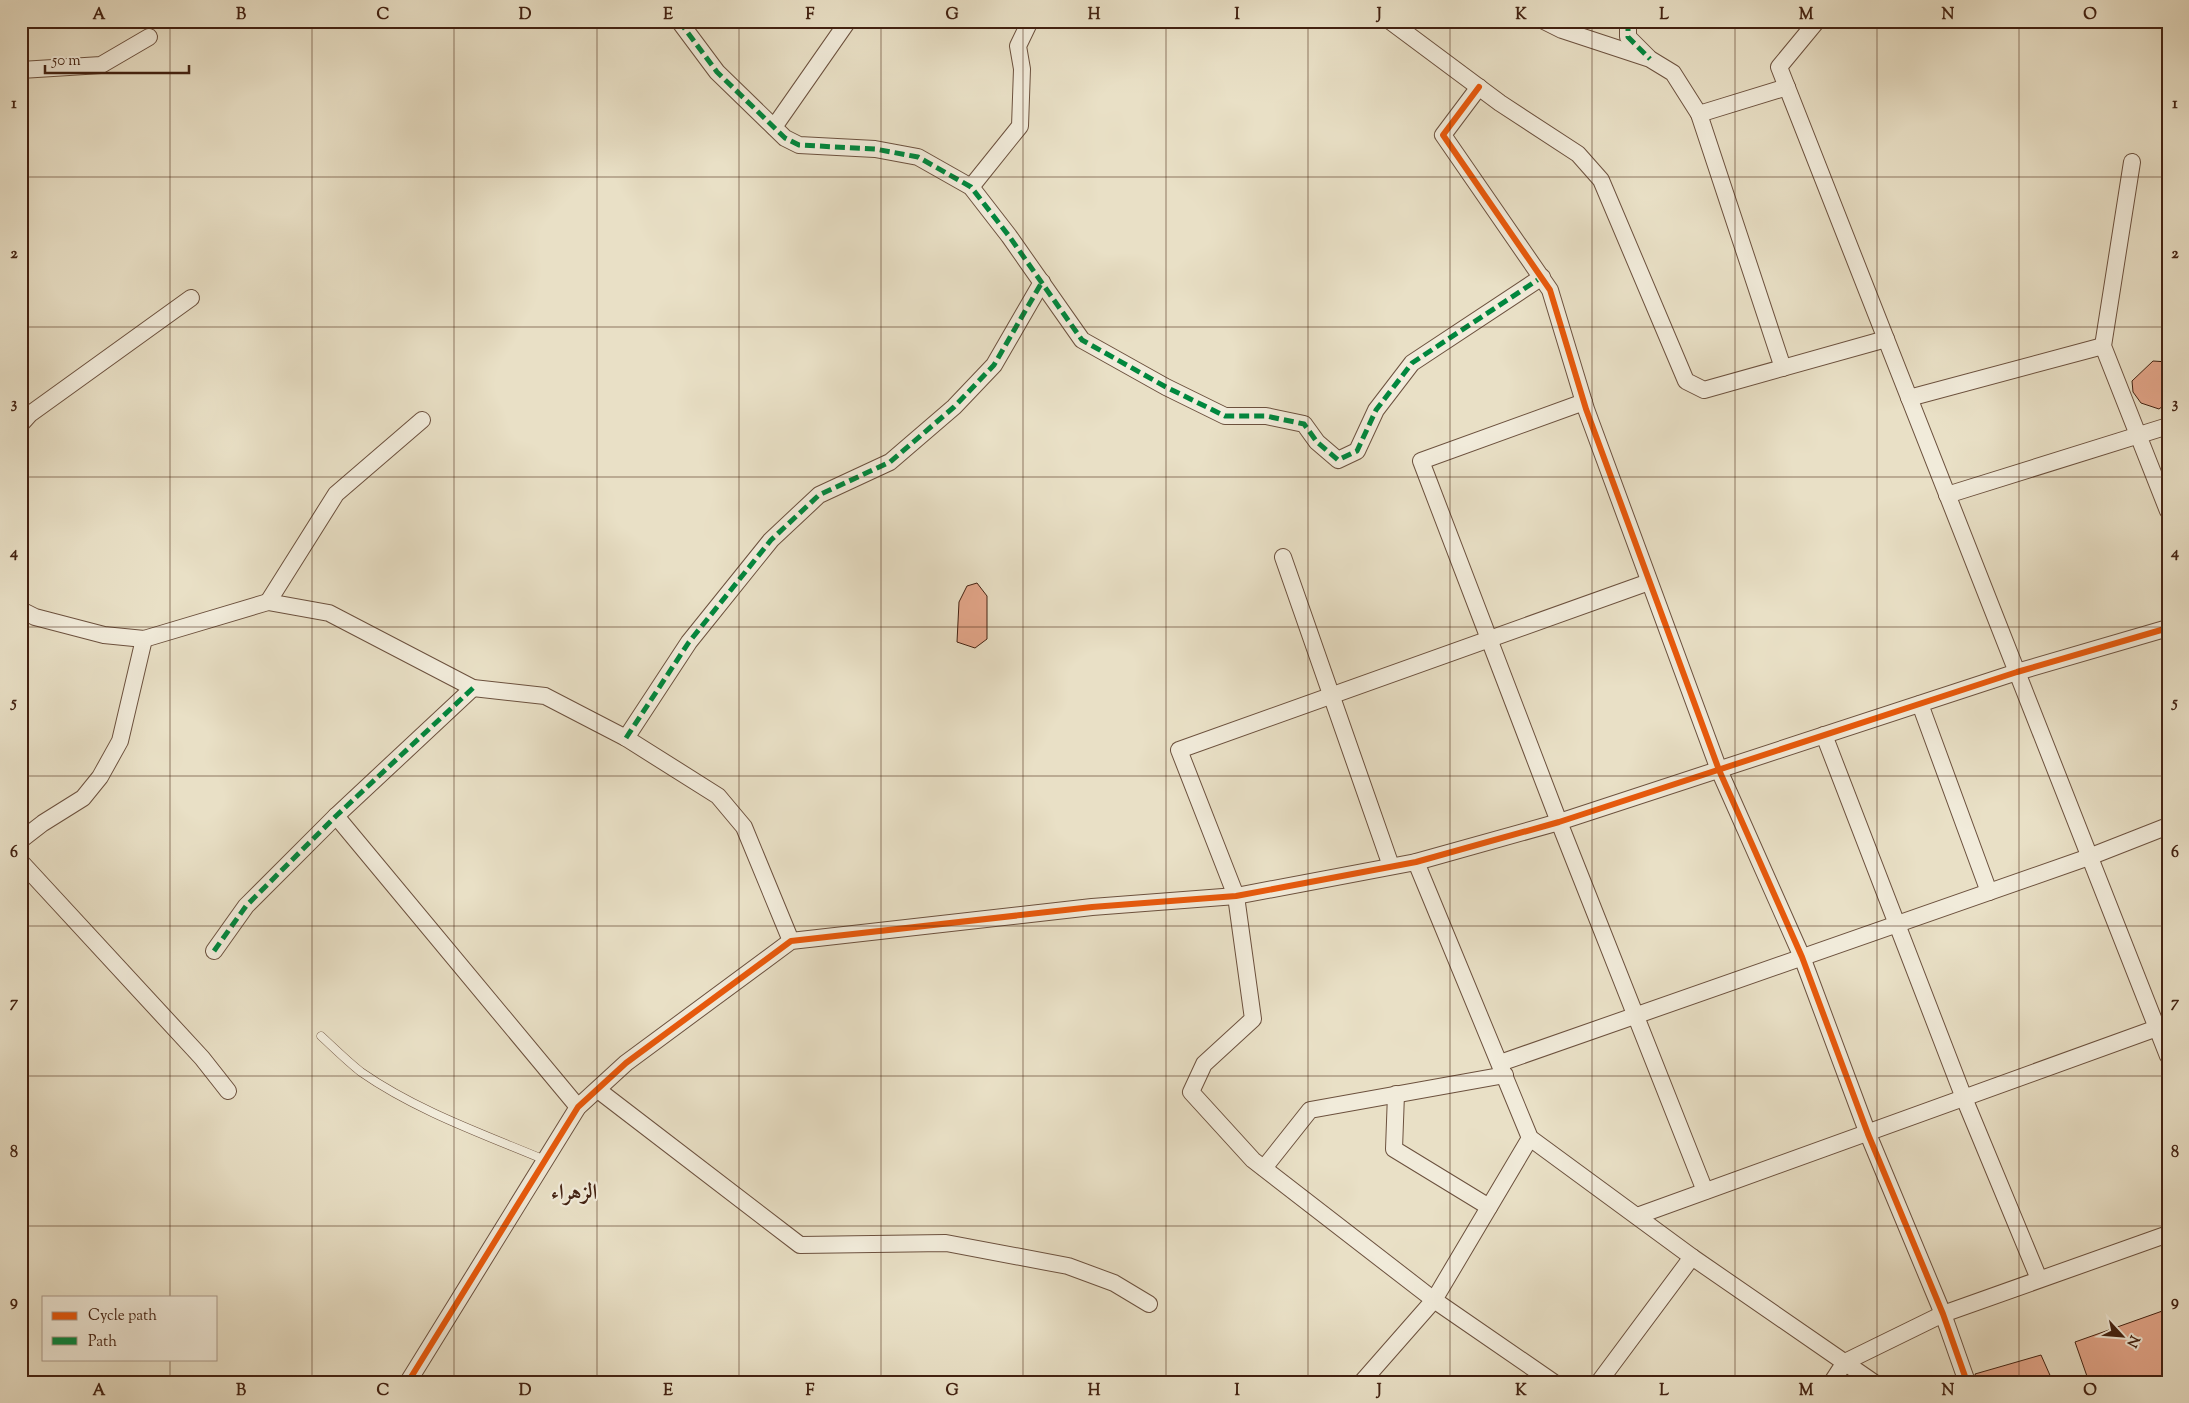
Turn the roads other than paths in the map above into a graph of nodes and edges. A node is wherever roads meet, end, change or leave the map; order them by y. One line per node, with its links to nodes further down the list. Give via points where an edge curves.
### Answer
1 (679, 21): 14 (street, via 717,72)
2 (848, 21): 14 (street)
3 (1030, 21): 16 (street, via 1018,46 1022,69 1020,126)
4 (1390, 21): 11 (street)
5 (1544, 21): 9 (street)
6 (1628, 21): 9 (street, via 1628,37)
7 (1817, 21): 12 (street, via 1779,67)
8 (148, 37): 10 (street, via 101,65)
9 (1650, 59): 13 (street, via 1673,72)
10 (21, 70)
11 (1479, 87): 17 (street, via 1442,135); 22 (street, via 1578,154 1600,180 1686,381 1704,390)
12 (1787, 87): 13 (street); 20 (street)
13 (1698, 114): 22 (street)
14 (774, 127): 16 (street, via 799,145 875,149 918,157)
15 (2132, 162): 21 (street)
16 (971, 187): 18 (street)
17 (1542, 277): 18 (street, via 1412,362 1376,410 1357,450 1338,460 1316,442 1304,424 1266,416 1225,416 1166,388 1082,340); 24 (street, via 1550,290)
18 (1042, 282): 43 (street, via 994,365 954,408 890,462 819,495 771,540 690,642)
19 (192, 298): 26 (street, via 30,414)
20 (1886, 339): 22 (street); 23 (street)
21 (2103, 346): 23 (street); 28 (street)
22 (1783, 368)
23 (1909, 398): 29 (street)
24 (1584, 402): 32 (street); 37 (street, via 1421,460)
25 (422, 420): 33 (street, via 336,494)
26 (21, 424)
27 (2168, 426): 28 (street)
28 (2137, 436): 29 (street); 30 (street)
29 (1947, 495): 38 (street)
30 (2168, 511)
31 (1282, 557): 40 (street)
32 (1649, 582): 37 (street); 44 (street)
33 (268, 602): 36 (street); 39 (street, via 329,613)
34 (21, 610): 36 (street, via 35,617 104,635)
35 (2168, 628): 38 (street)
36 (144, 639): 48 (street, via 120,741 100,777 83,798)
37 (1489, 639): 40 (street); 46 (street)
38 (2017, 672): 41 (street); 49 (street)
39 (473, 688): 43 (street, via 545,696); 45 (street)
40 (1331, 696): 52 (street); 54 (street, via 1179,750)
41 (1920, 704): 42 (street); 53 (street)
42 (1824, 736): 44 (street); 55 (street)
43 (626, 738): 56 (street, via 718,796 744,827)
44 (1719, 770): 46 (street); 58 (street)
45 (336, 816): 57 (street, via 246,906); 68 (street)
46 (1559, 822): 51 (street); 59 (street)
47 (2168, 826): 49 (street)
48 (21, 840)
49 (2089, 857): 53 (street); 60 (street)
50 (21, 862): 65 (street, via 202,1058)
51 (1416, 862): 52 (street); 63 (street)
52 (1391, 866): 54 (street)
53 (1989, 892): 55 (street)
54 (1236, 896): 56 (street, via 1092,907); 72 (street, via 1253,1019 1204,1064 1192,1092)
55 (1897, 924): 58 (street); 67 (street)
56 (790, 942): 64 (street, via 626,1063)
57 (214, 951)
58 (1802, 957): 59 (street); 69 (street)
59 (1636, 1015): 63 (street); 73 (street)
60 (2162, 1026): 62 (street); 67 (street)
61 (321, 1036): 71 (lane, via 359,1070 387,1088 456,1123)
62 (2168, 1056)
63 (1502, 1069): 66 (street); 70 (street)
64 (598, 1090): 68 (street); 80 (street, via 800,1245 946,1243 1068,1266 1114,1283)
65 (228, 1091)
66 (1396, 1094): 72 (street, via 1310,1110); 74 (street, via 1394,1149)
67 (1964, 1098): 69 (street); 78 (street)
68 (578, 1107): 71 (street)
69 (1868, 1134): 73 (street); 81 (street)
70 (1530, 1138): 74 (street); 75 (street)
71 (545, 1160): 83 (street)
72 (1264, 1168): 79 (street)
73 (1705, 1191): 75 (street)
74 (1489, 1207): 79 (street)
75 (1637, 1216): 77 (street)
76 (2168, 1234): 78 (street)
77 (1692, 1257): 82 (street); 86 (street)
78 (2039, 1279): 81 (street)
79 (1434, 1300): 84 (street); 85 (street)
80 (1149, 1304)
81 (1943, 1314): 82 (street); 89 (street)
82 (1845, 1362): 87 (street); 88 (street)
83 (408, 1382)
84 (1362, 1382)
85 (1553, 1382)
86 (1599, 1382)
87 (1832, 1382)
88 (1873, 1382)
89 (1967, 1382)

